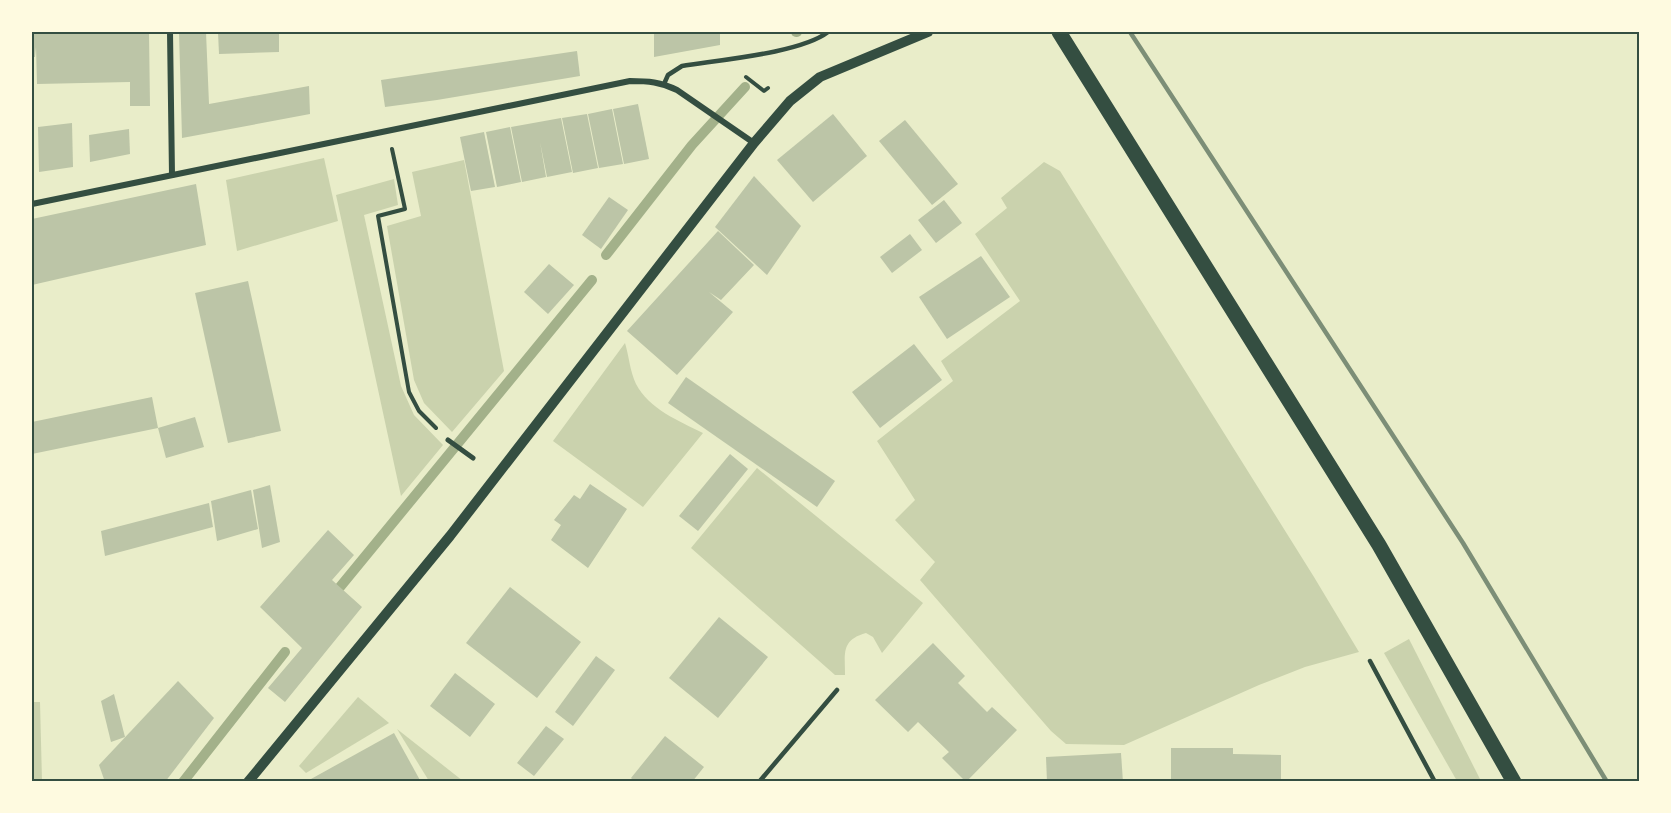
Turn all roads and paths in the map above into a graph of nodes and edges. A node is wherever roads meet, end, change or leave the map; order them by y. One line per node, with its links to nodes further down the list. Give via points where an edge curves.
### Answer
1 (170, 32): 8 (street)
2 (828, 32): 5 (lane, via 792,47 682,66 668,75)
3 (927, 32): 7 (street, via 820,77 790,101)
4 (1059, 32): 17 (main road, via 1379,545)
5 (664, 84): 6 (street, via 630,81); 7 (street)
6 (387, 131): 8 (street); 10 (path, via 405,208 378,216 409,392 419,411)
7 (754, 143): 14 (street, via 450,536)
8 (172, 175): 9 (street)
9 (32, 204)
10 (448, 440): 11 (street)
11 (473, 458)
12 (1370, 661): 16 (lane)
13 (837, 690): 15 (lane)
14 (248, 782)
15 (759, 782)
16 (1435, 782)
17 (1514, 782)

